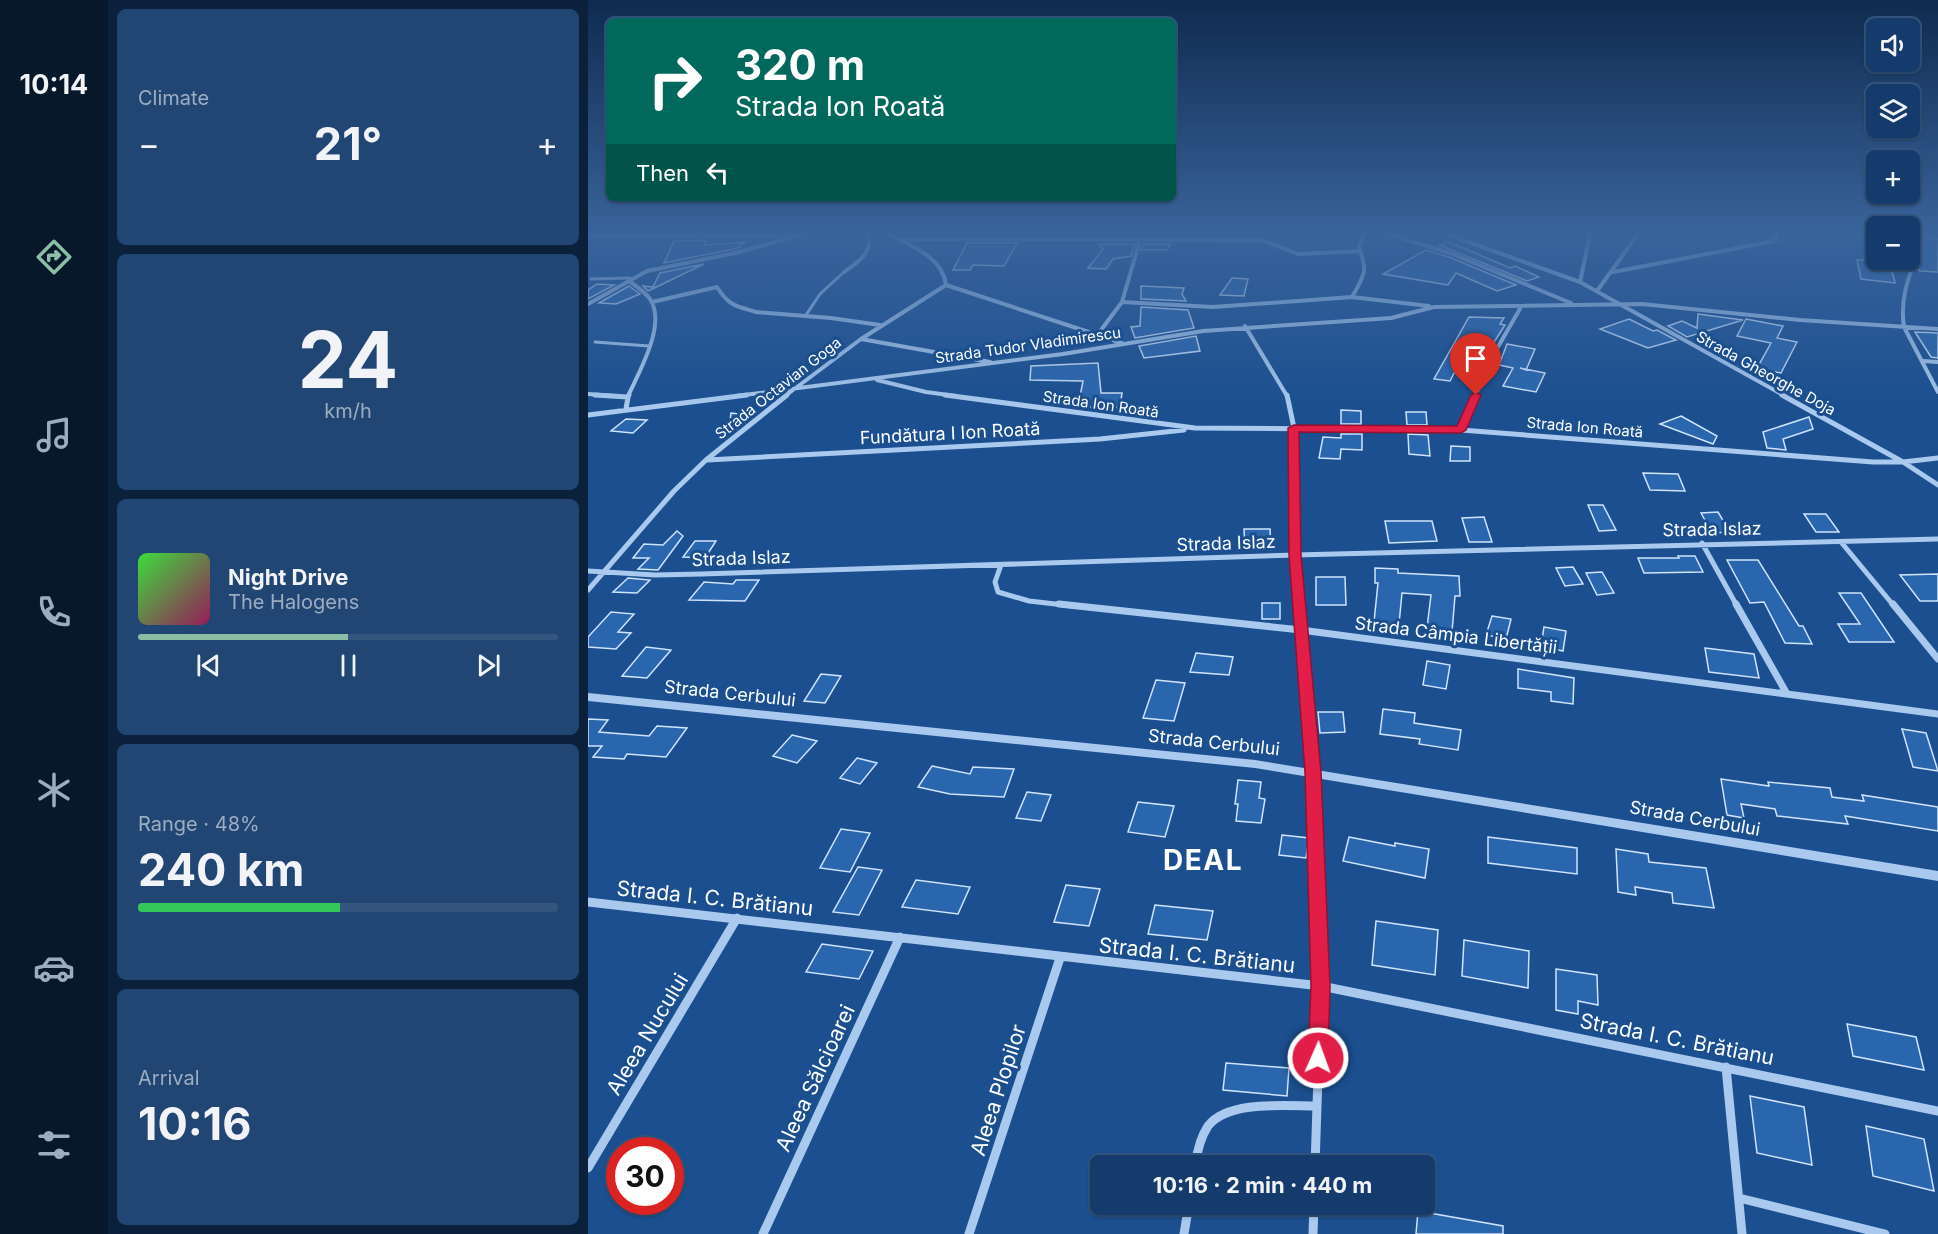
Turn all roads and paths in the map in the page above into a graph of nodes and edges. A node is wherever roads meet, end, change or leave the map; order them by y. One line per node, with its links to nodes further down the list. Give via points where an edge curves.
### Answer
1 (610, 292): 17 (street)
2 (642, 292): 14 (street)
3 (690, 292): 14 (street)
4 (720, 292): 21 (street, via 732,305)
5 (823, 292): 22 (lane)
6 (935, 292): 23 (street, Strada Octavian Goga)
7 (966, 292): 27 (street)
8 (1125, 292): 15 (street)
9 (1355, 292): 13 (street)
10 (1544, 292): 18 (street)
11 (1599, 292): 16 (street, Strada Gheorghe Doja)
12 (1905, 292): 25 (street, via 1900,305)
13 (1352, 297): 15 (street, via 1213,307); 19 (street)
14 (652, 302): 31 (street, via 654,321)
15 (1122, 302): 27 (street)
16 (1617, 303): 18 (street, Strada Tudor Vladimirescu); 25 (street, Strada Tudor Vladimirescu); 47 (street, Strada Gheorghe Doja)
17 (588, 304)
18 (1575, 305): 20 (street, Strada Tudor Vladimirescu)
19 (1434, 307): 20 (street, Strada Tudor Vladimirescu); 24 (street, Strada Tudor Vladimirescu, via 1391,318)
20 (1521, 307): 44 (street, via 1491,360)
21 (756, 312): 22 (street)
22 (806, 315): 23 (street)
23 (880, 325): 28 (street, Strada Octavian Goga)
24 (1245, 326): 30 (street, Strada Tudor Vladimirescu); 43 (street, via 1282,384)
25 (1904, 327): 26 (street, Strada Tudor Vladimirescu); 32 (street)
26 (1938, 329)
27 (1098, 334): 30 (street)
28 (861, 339): 34 (street); 36 (street, Strada Octavian Goga)
29 (595, 342): 31 (lane)
30 (1123, 344): 34 (street, Strada Tudor Vladimirescu)
31 (649, 346): 39 (street)
32 (1923, 361): 33 (street); 37 (street)
33 (1938, 362)
34 (997, 363): 35 (street, Strada Tudor Vladimirescu)
35 (873, 379): 36 (street, Strada Tudor Vladimirescu); 42 (street, Strada Ion Roată, via 926,392)
36 (796, 387): 40 (street, Strada Tudor Vladimirescu); 46 (street, Strada Octavian Goga)
37 (1938, 392)
38 (588, 394): 39 (street)
39 (628, 397): 40 (street)
40 (626, 409): 41 (street, Strada Tudor Vladimirescu)
41 (588, 415)
42 (1195, 428): 43 (street, Strada Ion Roată); 46 (street, Fundătura I Ion Roată, via 1100,439)
43 (1294, 428): 44 (street, Strada Ion Roată); 52 (street)
44 (1461, 430): 47 (street, Strada Ion Roată)
45 (1938, 458): 47 (street, Strada Ion Roată)
46 (706, 460): 55 (street, Strada Octavian Goga, via 674,491)
47 (1903, 462): 48 (street, Strada Gheorghe Doja)
48 (1938, 485)
49 (1938, 539): 50 (street, Strada Islaz)
50 (1841, 542): 51 (street, Strada Islaz); 58 (street)
51 (1702, 543): 52 (street, Strada Islaz); 59 (street)
52 (1295, 555): 53 (street, Strada Islaz); 57 (street)
53 (1001, 566): 55 (street, Strada Islaz, via 681,575); 57 (street, Strada Câmpia Libertății, via 995,580 998,592 1029,601)
54 (588, 571): 55 (street, Strada Islaz)
55 (605, 572): 56 (street, Strada Octavian Goga)
56 (588, 590)
57 (1301, 630): 59 (street, Strada Câmpia Libertății); 62 (street)
58 (1938, 659)
59 (1787, 694): 61 (street, Strada Câmpia Libertății)
60 (588, 697): 62 (street, Strada Cerbului)
61 (1938, 714)
62 (1313, 772): 63 (street, Strada Cerbului); 68 (street)
63 (1938, 876)
64 (588, 902): 65 (street, Strada I. C. Brătianu)
65 (737, 918): 66 (street, Strada I. C. Brătianu); 74 (street, Aleea Nucului)
66 (900, 937): 67 (street, Strada I. C. Brătianu); 78 (street, Aleea Sălcioarei)
67 (1060, 958): 68 (street, Strada I. C. Brătianu); 79 (street, Aleea Plopilor)
68 (1321, 986): 69 (street, Strada I. C. Brătianu); 70 (street)
69 (1726, 1067): 71 (street, Strada I. C. Brătianu); 75 (street)
70 (1316, 1106): 72 (street, via 1235,1110 1214,1119 1199,1141); 73 (street)
71 (1938, 1111)
72 (1197, 1155)
73 (1315, 1155)
74 (588, 1168)
75 (1739, 1197): 82 (street); 83 (street)
76 (1187, 1215): 80 (street)
77 (1314, 1215): 81 (street)
78 (763, 1234)
79 (969, 1234)
80 (1184, 1234)
81 (1313, 1234)
82 (1742, 1234)
83 (1885, 1234)

